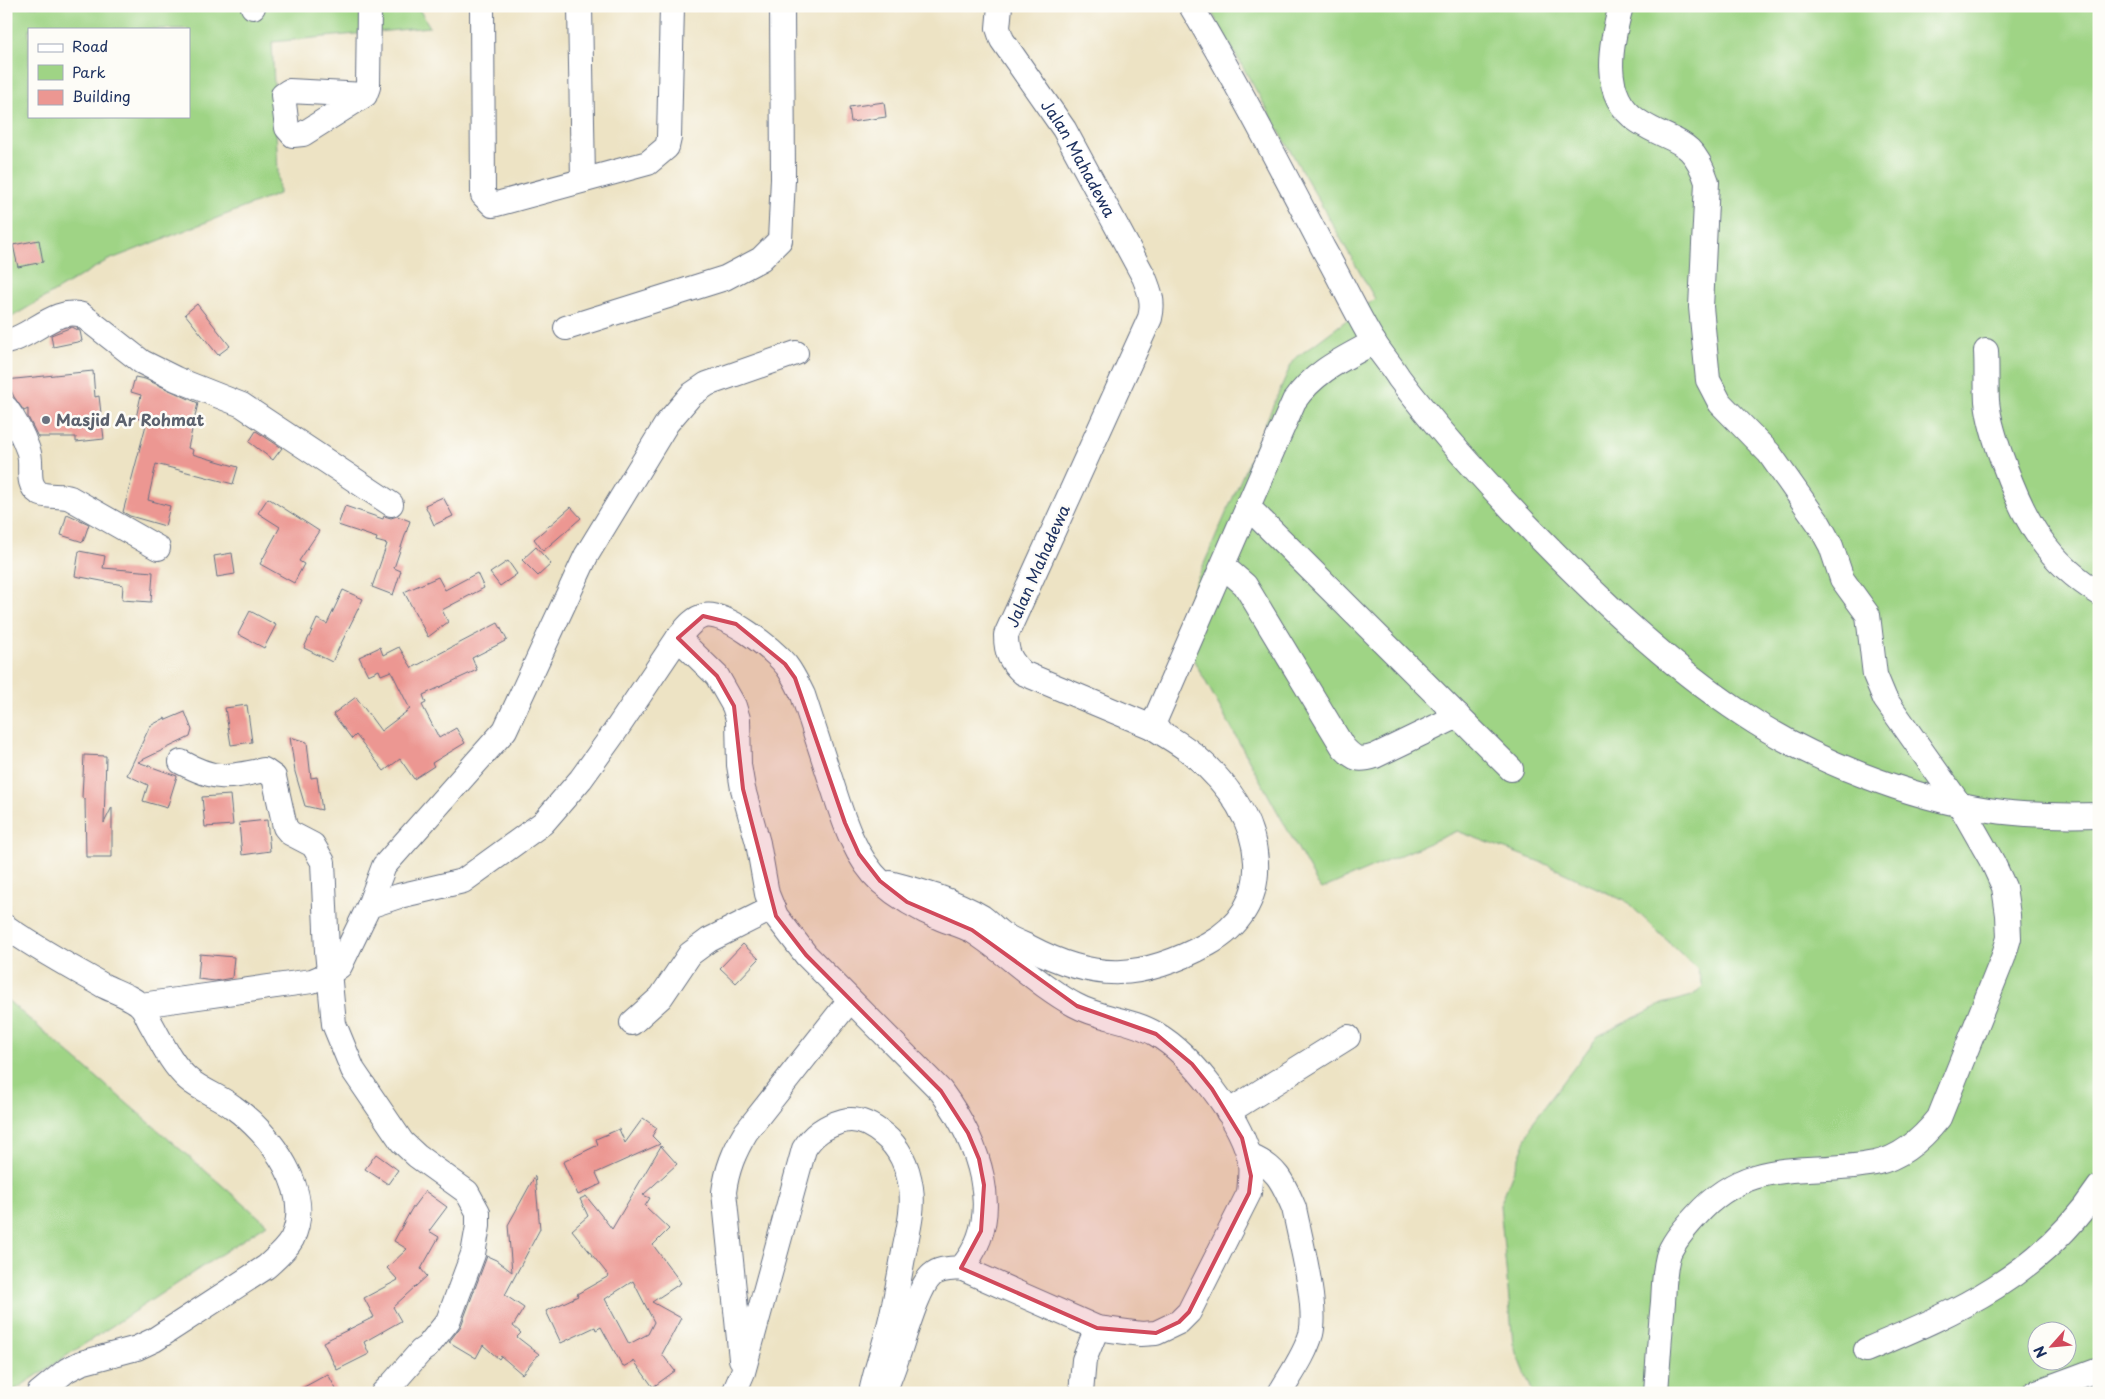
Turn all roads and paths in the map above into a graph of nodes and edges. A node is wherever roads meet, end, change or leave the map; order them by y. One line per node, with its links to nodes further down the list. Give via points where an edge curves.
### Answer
1 (369, 6): 9 (street, via 368,87)
2 (482, 6): 10 (street, via 483,196 493,205)
3 (580, 6): 10 (street)
4 (672, 6): 10 (street, via 670,138 667,147 648,162)
5 (782, 6): 11 (street, via 780,240 760,260 725,278)
6 (1000, 6): 24 (street, Jalan Mahadewa, via 998,28 1002,40 1064,129 1144,277 1153,305 1150,318 1006,635 1006,651 1023,673)
7 (1191, 6): 13 (street)
8 (1621, 6): 27 (street, via 1610,66 1618,97 1637,120 1689,148 1702,167 1707,182 1701,307 1708,380 1720,403 1768,453 1826,535 1842,580 1868,615 1875,675 1885,699)
9 (365, 95)
10 (583, 180)
11 (566, 328)
12 (6, 342): 17 (street, via 64,313 82,315 142,362 242,405)
13 (1374, 342): 18 (street, via 1305,385 1294,401); 27 (street, via 1450,443 1545,543 1672,662 1746,716 1807,750 1861,774)
14 (1986, 351): 21 (street, via 1987,402 1997,446 2027,520 2050,553 2077,580)
15 (796, 353): 30 (street, via 707,384 691,395 667,423 586,556 505,730 384,866)
16 (6, 408): 19 (street, via 28,450 30,480 38,492 70,498)
17 (391, 504)
18 (1247, 506): 20 (street); 23 (street)
19 (158, 548)
20 (1223, 566): 23 (street, via 1245,585 1343,747 1352,756 1362,760 1375,756); 24 (street)
21 (2099, 594)
22 (678, 638): 29 (street, via 696,620 712,616 736,624 784,664 803,696 845,823 860,854); 30 (street, via 581,779 543,822 463,881); 31 (street, via 717,676 734,706 738,719 743,789)
23 (1458, 716): 26 (street)
24 (1152, 727): 29 (street, Jalan Mahadewa, via 1192,753 1215,774 1243,813 1252,836 1256,860 1252,897 1244,914 1217,939 1176,960 1142,970 1112,973 1090,970 1052,959 1001,934 983,918 954,904 925,892)
25 (181, 762): 33 (street, via 216,777 264,770 274,777 285,827 313,845 323,862)
26 (1511, 769)
27 (1960, 805): 28 (street, via 2033,815); 52 (street, via 2004,886 2009,938 1938,1118 1914,1145 1876,1163 1781,1170 1739,1183 1710,1200 1681,1233 1670,1253 1665,1277)
28 (2099, 815)
29 (880, 881): 38 (street, via 906,902 972,930 1077,1006 1156,1034 1192,1064)
30 (369, 906): 33 (street, via 340,966)
31 (773, 908): 34 (street, via 790,936); 36 (street, via 709,940 690,954 662,997)
32 (6, 927): 35 (street)
33 (329, 974): 35 (street, via 312,981); 47 (street, via 334,1024 354,1070 402,1142 416,1156 467,1192 478,1212 473,1254 448,1321)
34 (850, 1000): 41 (street, via 941,1091 968,1133 979,1160 984,1185 984,1212 975,1248); 45 (street, via 746,1132 727,1170 724,1192)
35 (140, 1006): 46 (street, via 174,1064 201,1089 233,1106 256,1126 284,1162 297,1199 292,1239 266,1267 154,1340 137,1348 81,1363)
36 (632, 1023)
37 (1348, 1038): 38 (street)
38 (1228, 1112): 39 (street)
39 (1249, 1156): 42 (street, via 1251,1176 1248,1193 1189,1312 1179,1322 1156,1333); 51 (street, via 1274,1171 1291,1201 1312,1303 1311,1333)
40 (2099, 1187): 43 (street, via 2065,1231 2035,1260 2002,1284 1963,1306)
41 (961, 1268): 42 (street); 49 (street, via 943,1269 927,1280 922,1288)
42 (1097, 1328): 50 (street, via 1084,1360)
43 (1866, 1350)
44 (2099, 1369): 53 (street)
45 (740, 1386): 48 (street, via 804,1149 821,1130 849,1120 862,1121 876,1128 889,1140 907,1168 912,1189 909,1226)
46 (39, 1393)
47 (382, 1393)
48 (871, 1393)
49 (883, 1393)
50 (1081, 1393)
51 (1280, 1393)
52 (1656, 1393)
53 (2034, 1393)

